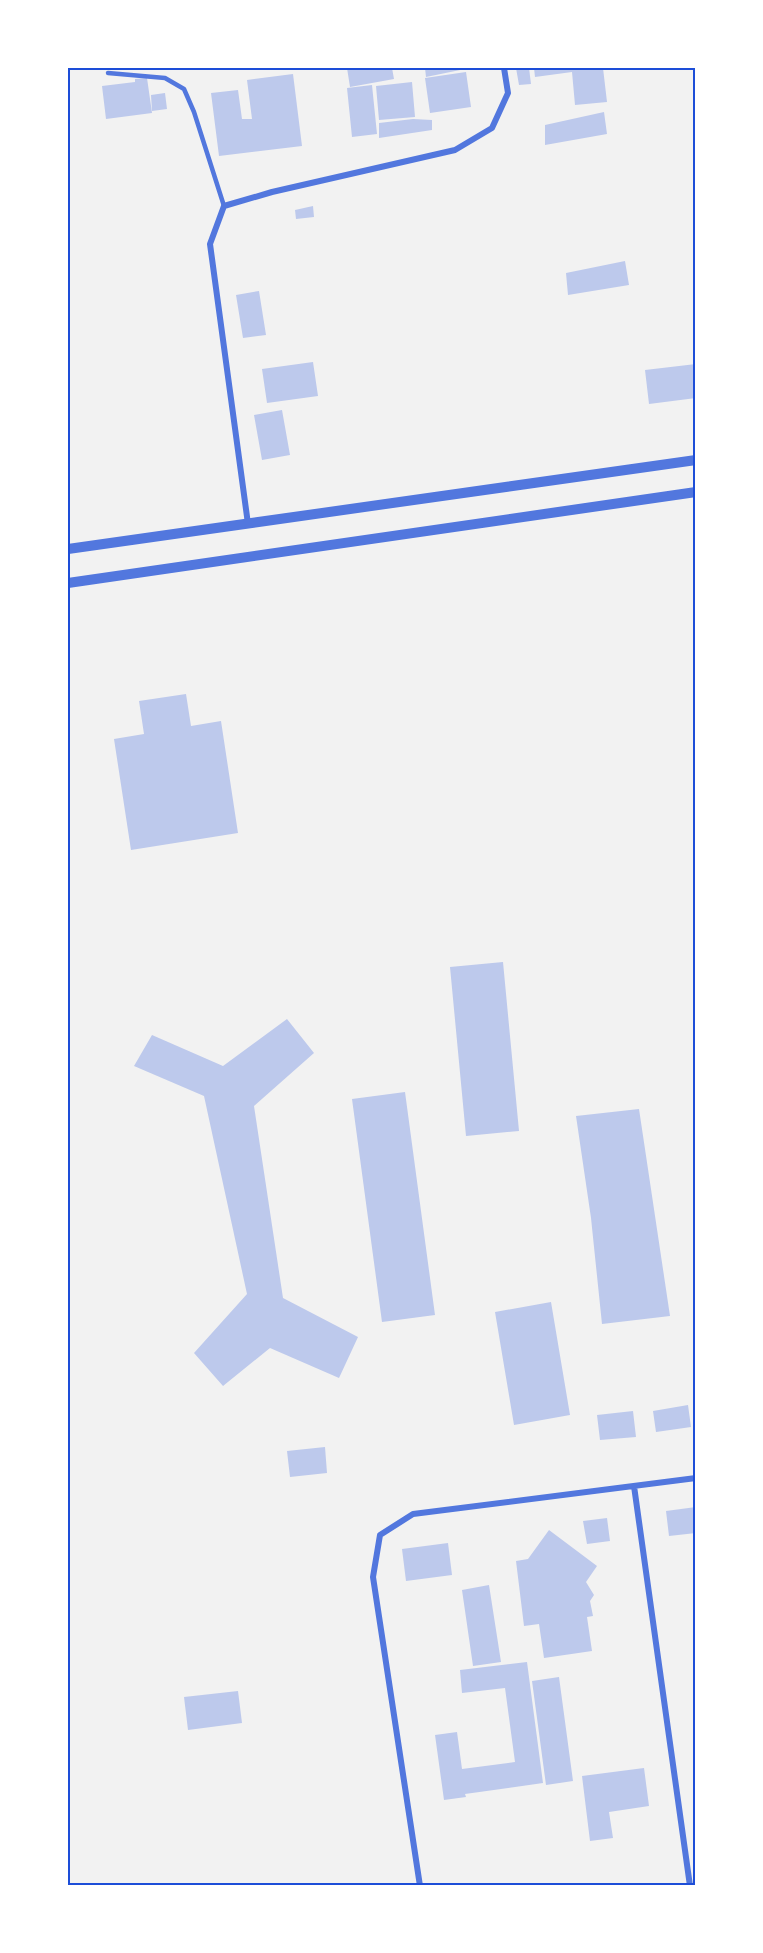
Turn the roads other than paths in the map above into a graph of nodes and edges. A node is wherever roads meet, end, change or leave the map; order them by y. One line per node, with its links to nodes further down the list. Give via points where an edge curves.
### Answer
1 (504, 68): 3 (street, via 508,93 492,128 455,150)
2 (108, 73): 3 (lane, via 165,78 184,89)
3 (224, 206): 6 (street, via 210,244)
4 (696, 460): 6 (street)
5 (696, 492): 8 (street)
6 (248, 524): 7 (street)
7 (68, 549)
8 (68, 583)
9 (696, 1478): 10 (street)
10 (634, 1486): 11 (street, via 413,1514 380,1535 373,1576); 12 (street)
11 (420, 1886)
12 (690, 1886)

